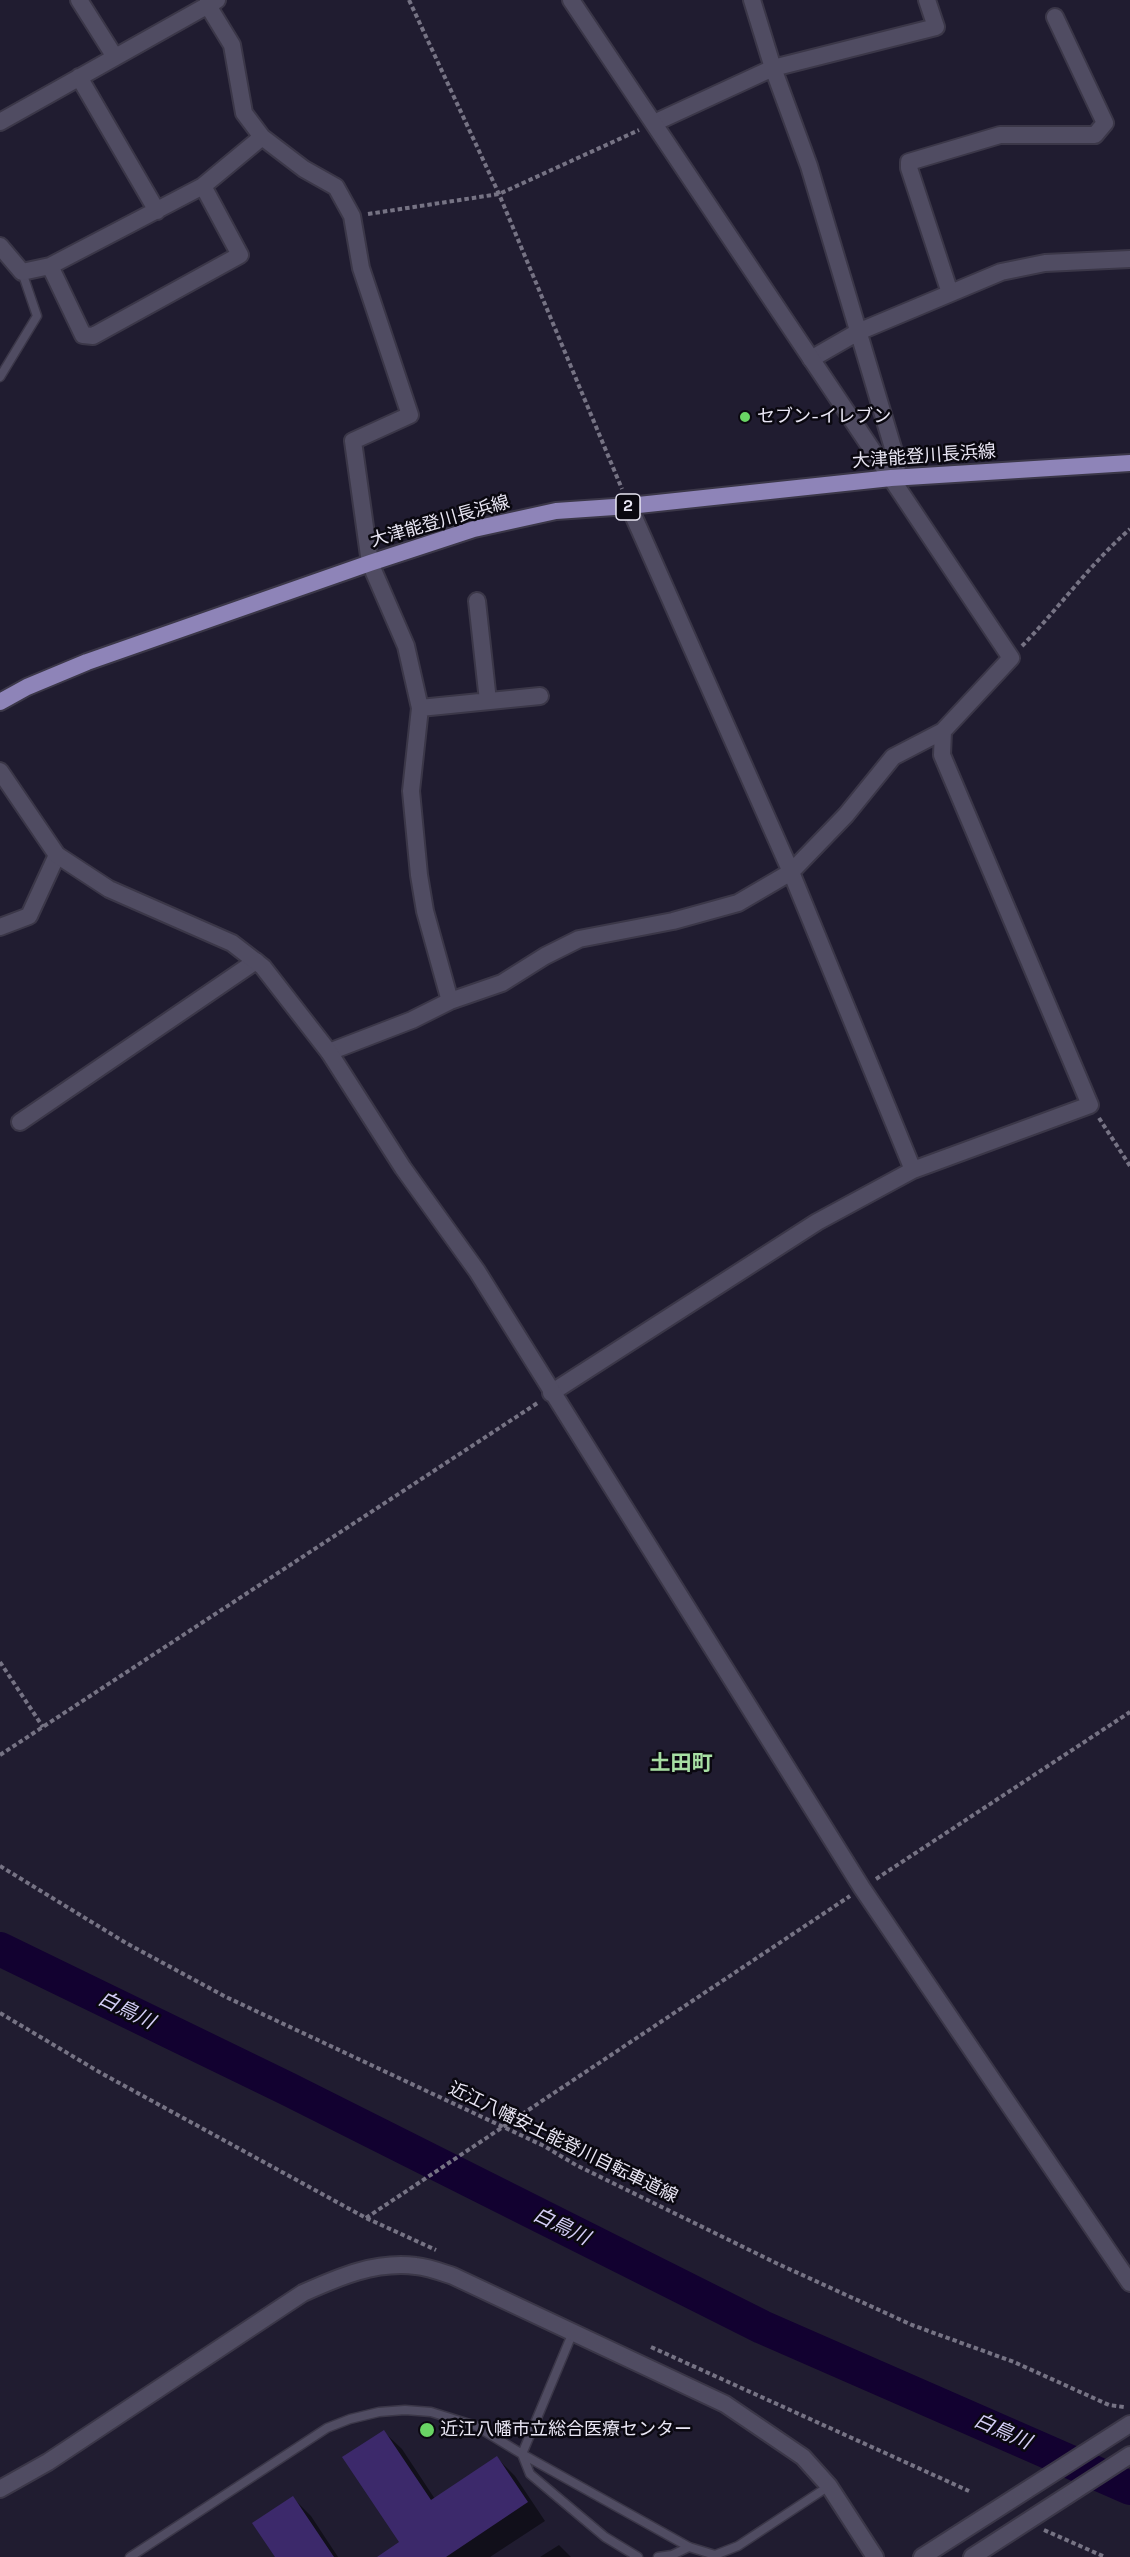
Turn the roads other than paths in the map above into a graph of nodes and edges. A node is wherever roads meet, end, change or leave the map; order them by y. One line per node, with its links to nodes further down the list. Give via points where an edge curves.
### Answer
1 (79, 0): 7 (street)
2 (571, 0): 11 (street)
3 (752, 0): 8 (street)
4 (927, 0): 8 (street, via 936,27)
5 (211, 1): 7 (street); 12 (street, via 232,45 244,113)
6 (1055, 17): 19 (street, via 1105,123 1095,135 1000,135 909,162)
7 (115, 57): 9 (street)
8 (773, 68): 11 (street); 20 (street, via 809,166)
9 (78, 77): 10 (street); 14 (street)
10 (0, 122)
11 (654, 123): 21 (street)
12 (262, 137): 13 (street); 26 (street, via 304,169 336,187 352,216 361,268 410,415 353,441)
13 (203, 186): 14 (street); 17 (street, via 240,255 93,336 83,335)
14 (157, 211): 17 (street)
15 (0, 246): 18 (street)
16 (1130, 258): 19 (street, via 1045,263 1001,272)
17 (50, 266): 18 (street)
18 (22, 272): 22 (lane, via 37,316)
19 (950, 293): 20 (street)
20 (858, 332): 21 (street); 24 (street, via 893,448 897,466)
21 (812, 359): 24 (street)
22 (0, 376)
23 (1130, 463): 24 (main road, 大津能登川長浜線 / 2)
24 (891, 478): 25 (main road, 大津能登川長浜線 / 2); 32 (street, via 1011,658)
25 (629, 506): 26 (main road, 大津能登川長浜線 / 2, via 556,511 474,529); 35 (street)
26 (370, 563): 30 (main road, 大津能登川長浜線 / 2, via 87,662); 31 (street, via 406,646)
27 (477, 601): 29 (street)
28 (540, 696): 29 (street)
29 (488, 701): 31 (street)
30 (0, 702)
31 (420, 708): 38 (street, via 411,791 419,875)
32 (943, 730): 35 (street, via 893,757 846,815); 41 (street, via 942,754 1090,1105)
33 (0, 771): 34 (street)
34 (57, 855): 36 (street, via 29,916); 37 (street, via 109,889 232,943)
35 (791, 872): 38 (street, via 738,903 673,921 579,939 502,983); 41 (street)
36 (0, 927)
37 (256, 961): 39 (street); 40 (street)
38 (450, 1001): 39 (street)
39 (329, 1052): 42 (street, via 403,1168 477,1271)
40 (20, 1122)
41 (913, 1170): 42 (street, via 818,1222)
42 (551, 1393): 43 (street, via 862,1888)
43 (1130, 2283)
44 (573, 2332): 46 (lane); 48 (street, via 725,2404 803,2457); 49 (street, via 453,2276 417,2266 382,2266 345,2274 303,2293 48,2462)
45 (1130, 2424): 55 (street)
46 (522, 2454): 50 (lane); 51 (lane, via 476,2426 431,2412 387,2411 350,2419 298,2446); 52 (lane, via 530,2474 604,2537)
47 (1130, 2455): 56 (street, via 1036,2524)
48 (829, 2486): 50 (lane, via 738,2546 715,2555); 54 (street)
49 (0, 2488)
50 (689, 2547): 53 (lane)
51 (130, 2557)
52 (638, 2557)
53 (658, 2557)
54 (875, 2557)
55 (922, 2557)
56 (972, 2557)

